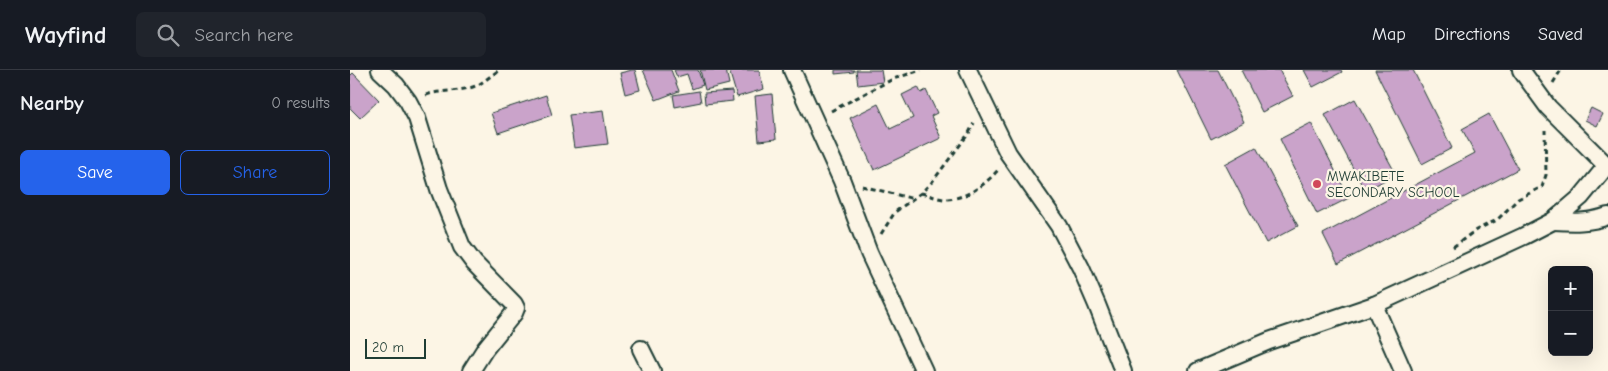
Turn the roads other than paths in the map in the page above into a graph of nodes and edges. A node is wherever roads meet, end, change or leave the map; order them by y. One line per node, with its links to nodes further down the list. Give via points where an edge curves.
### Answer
1 (380, 70): 10 (street, via 396,84 417,118 439,189 462,247 516,308)
2 (792, 70): 12 (street, via 842,182 869,253)
3 (968, 70): 13 (street, via 1008,153 1059,226 1091,290)
4 (1521, 70): 5 (street, via 1548,107)
5 (1608, 166): 7 (street, via 1581,197)
6 (1608, 216): 7 (street, via 1578,223)
7 (1553, 221): 8 (street)
8 (1374, 305): 14 (street, via 1268,341); 15 (street)
9 (641, 349): 11 (street)
10 (471, 371)
11 (652, 371)
12 (924, 371)
13 (1123, 371)
14 (1198, 371)
15 (1403, 371)

